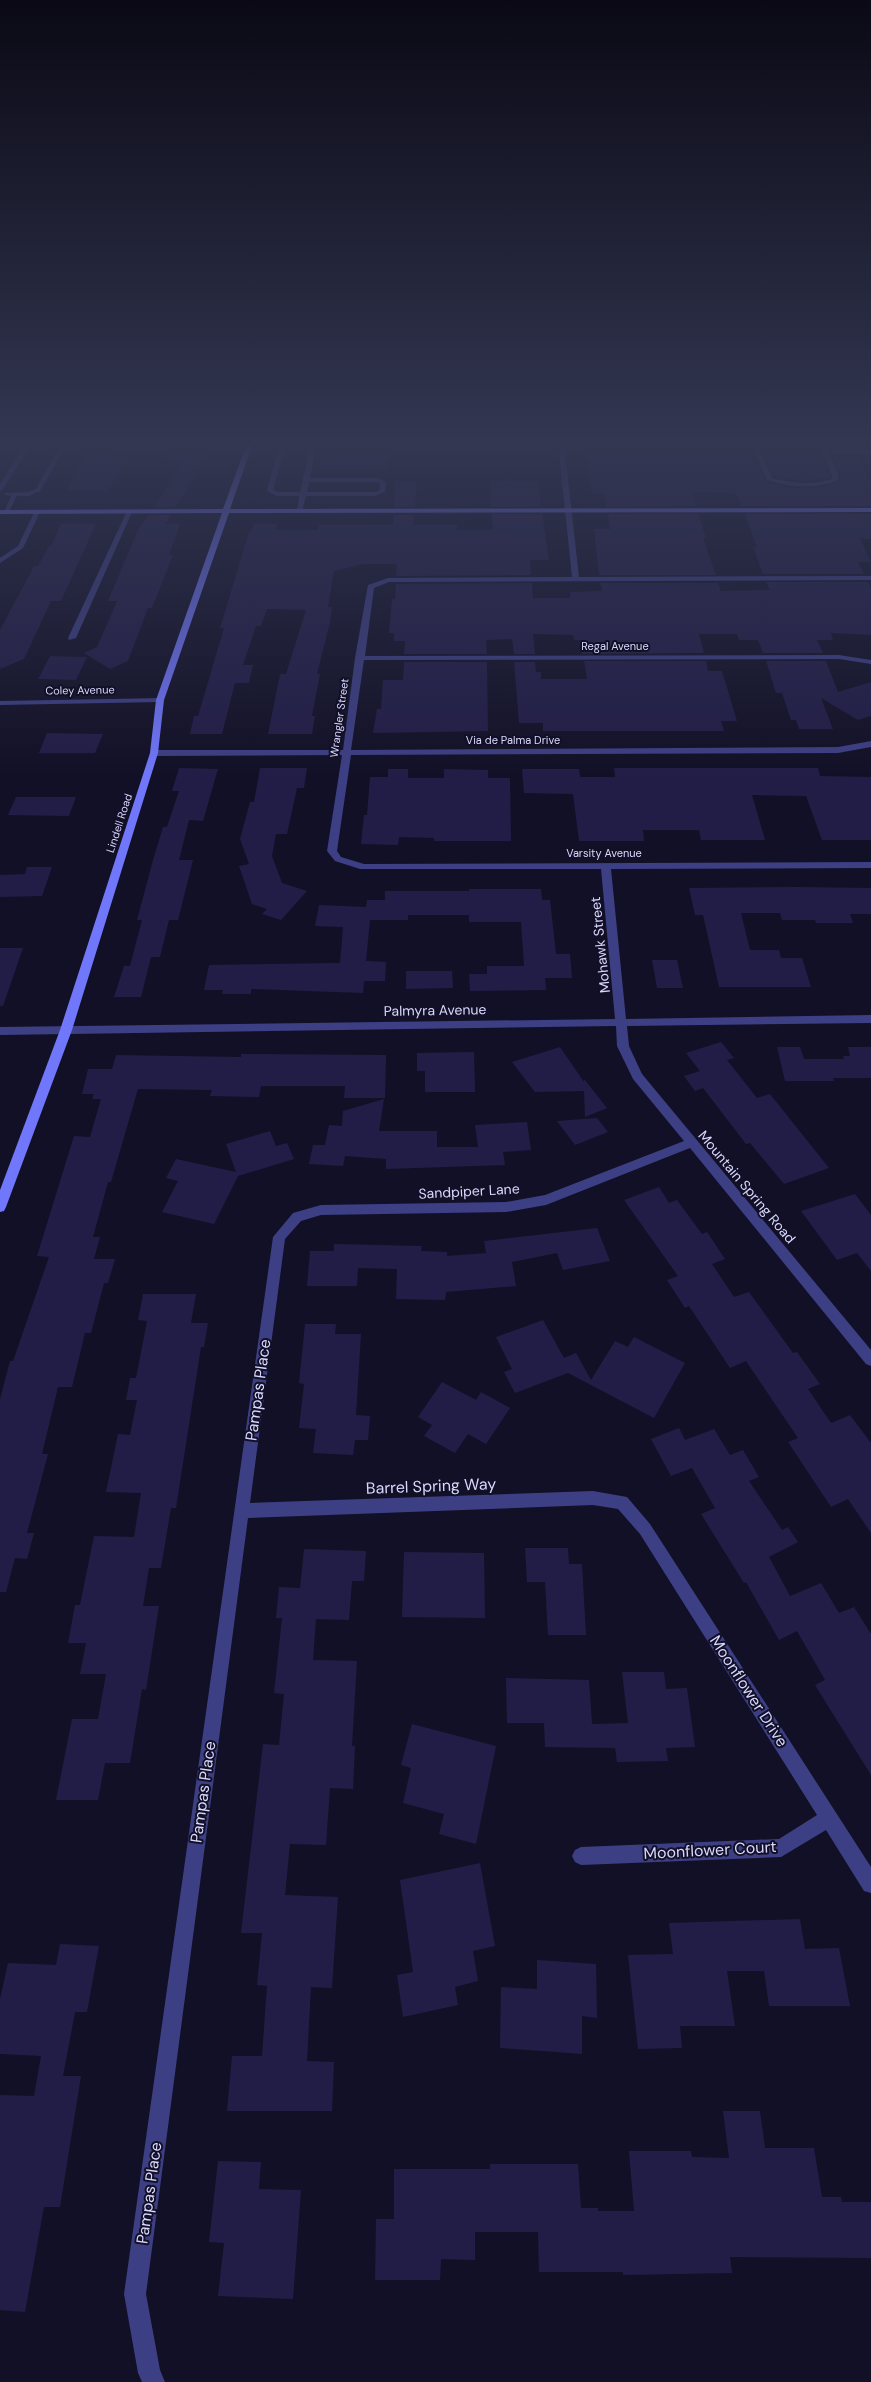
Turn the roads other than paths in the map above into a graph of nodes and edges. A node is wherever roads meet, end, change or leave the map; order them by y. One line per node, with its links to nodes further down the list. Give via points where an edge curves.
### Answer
1 (110, 554): 6 (street)
2 (211, 554): 9 (street, Lindell Road)
3 (573, 554): 5 (street)
4 (871, 578): 5 (street)
5 (576, 579): 7 (street, Wrangler Street, via 388,580 377,583 371,587)
6 (72, 638)
7 (359, 658): 8 (street, Regal Avenue, via 839,657); 12 (street, Wrangler Street)
8 (871, 662)
9 (160, 700): 10 (street, Coley Avenue); 13 (street, Lindell Road)
10 (0, 703)
11 (871, 744): 12 (street, Via de Palma Drive, via 838,750)
12 (345, 752): 13 (street, Via de Palma Drive); 14 (street, Wrangler Street, via 332,851)
13 (154, 753): 19 (street, Lindell Road)
14 (338, 859): 16 (street, Varsity Avenue, via 363,867)
15 (871, 864): 16 (street, Varsity Avenue)
16 (606, 866): 18 (street, Mohawk Street)
17 (871, 1019): 18 (street, Palmyra Avenue)
18 (621, 1022): 19 (street, Palmyra Avenue); 21 (street, Mountain Spring Road, via 623,1046 637,1076)
19 (66, 1030): 20 (street, Palmyra Avenue); 22 (street, Lindell Road)
20 (0, 1031)
21 (691, 1142): 23 (street, Sandpiper Lane, via 546,1200 506,1207 321,1210); 24 (street, Mountain Spring Road)
22 (0, 1207)
23 (297, 1217): 26 (street, Pampas Place, via 278,1237)
24 (871, 1360)
25 (622, 1502): 26 (street, Barrel Spring Way, via 593,1498); 27 (street, Moonflower Drive, via 645,1529)
26 (241, 1511): 30 (street, Pampas Place, via 135,2294)
27 (830, 1817): 28 (street, Moonflower Court, via 781,1848); 29 (street, Moonflower Drive)
28 (581, 1856)
29 (871, 1884)
30 (152, 2377)

